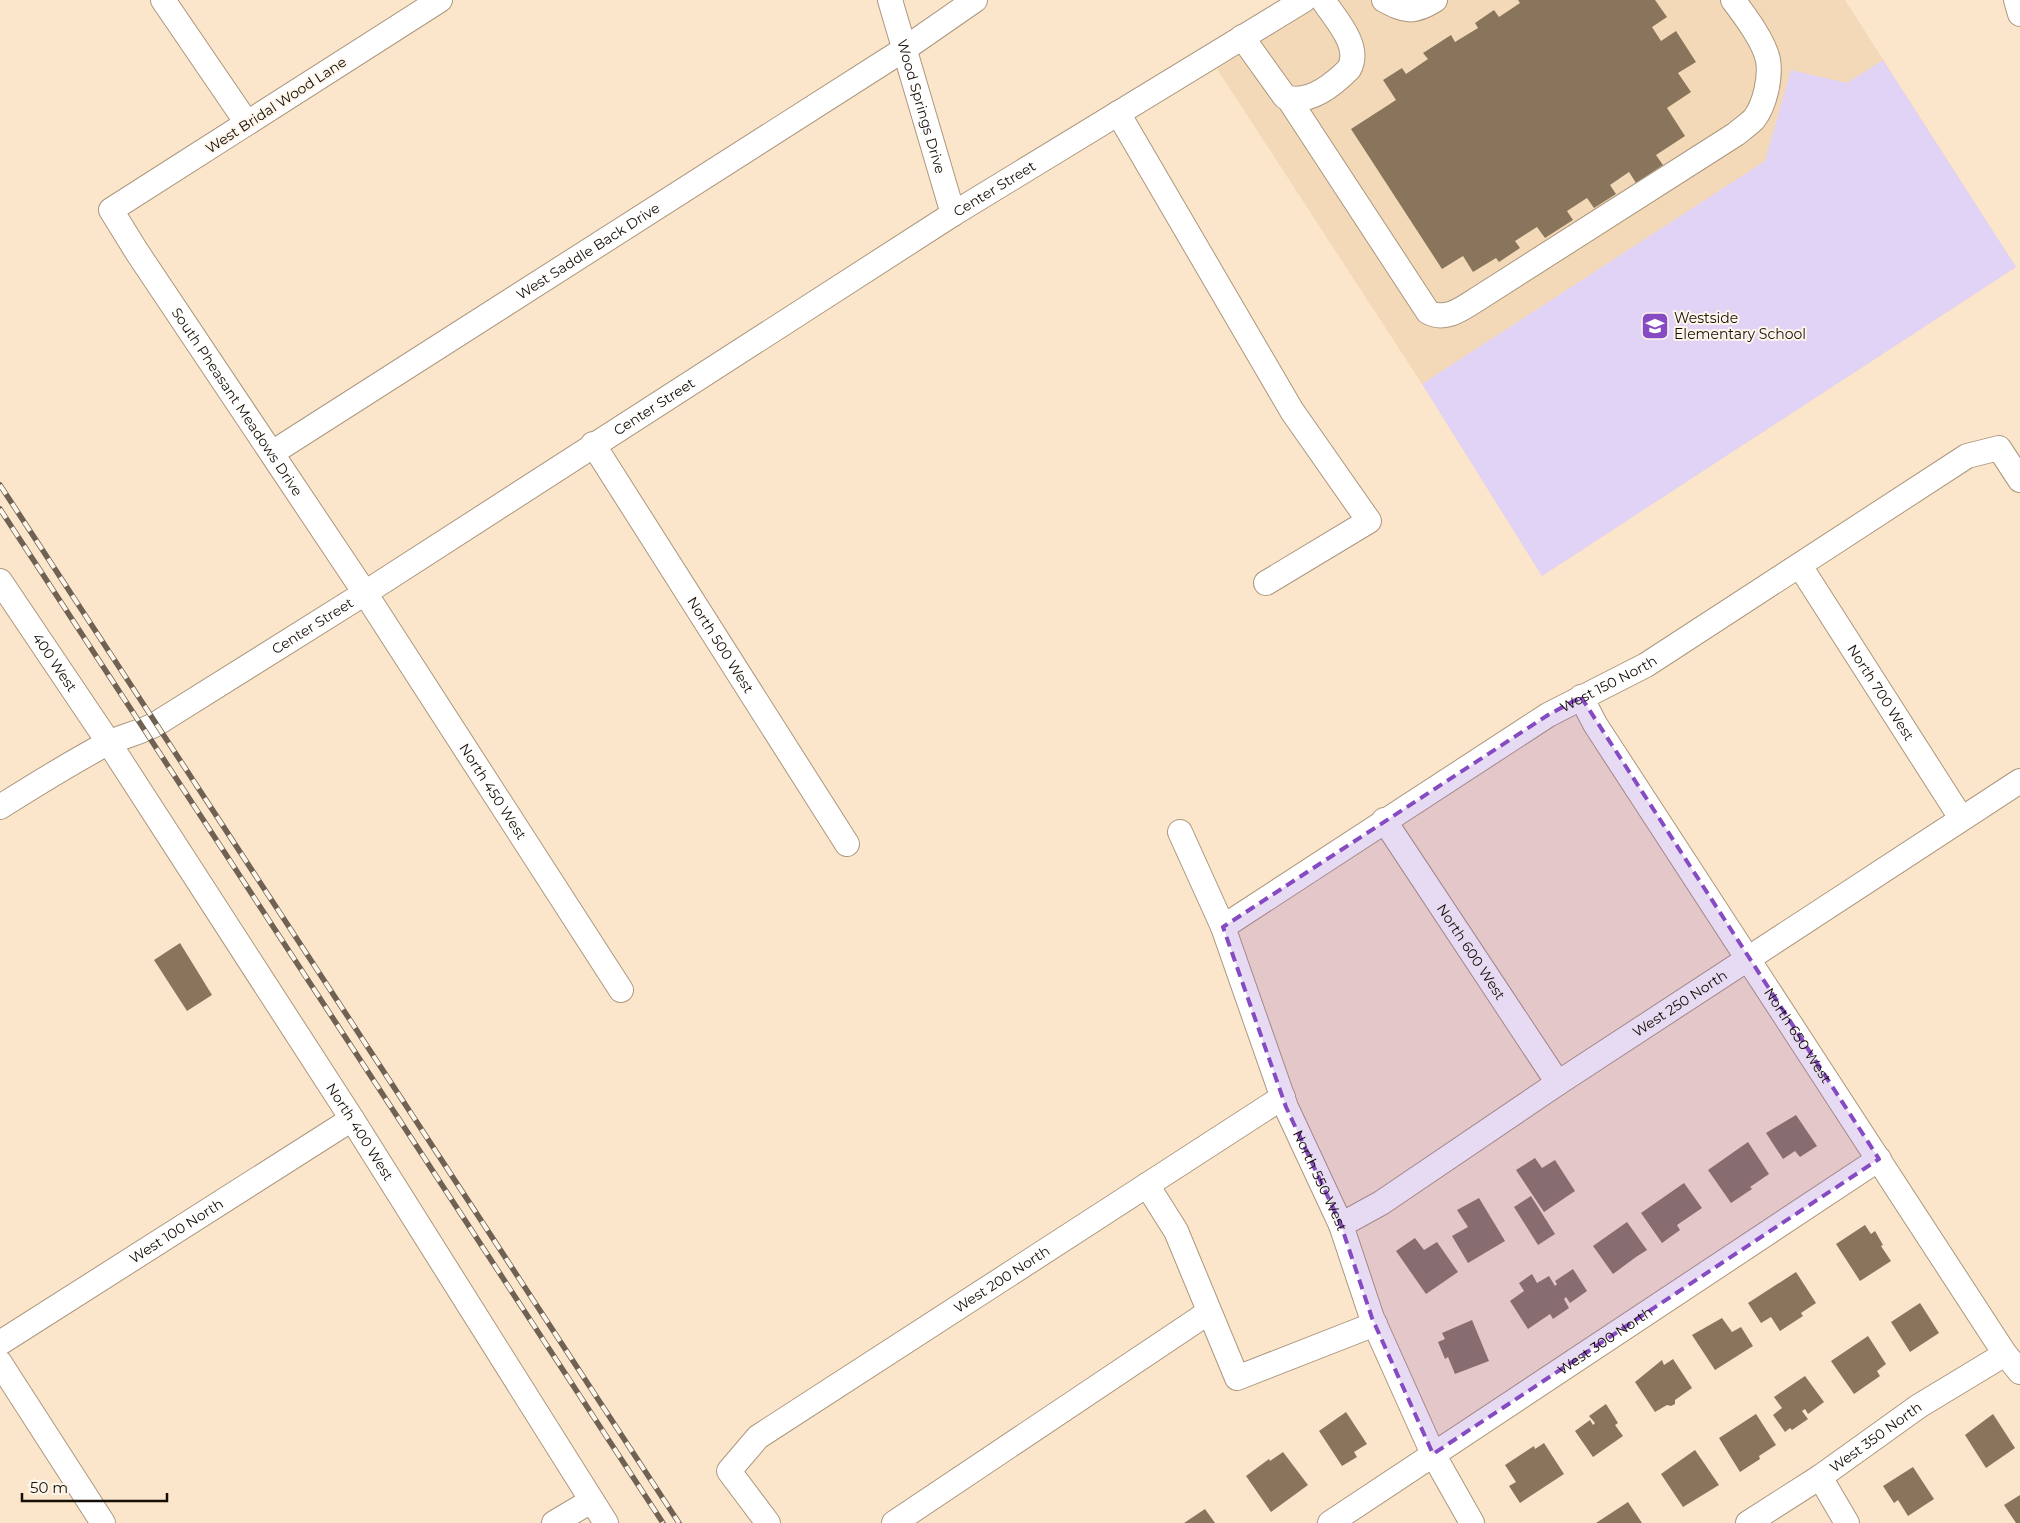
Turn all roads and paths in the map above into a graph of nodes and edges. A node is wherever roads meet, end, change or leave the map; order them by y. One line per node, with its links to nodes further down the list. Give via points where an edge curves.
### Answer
1 (162, 0): 16 (street)
2 (440, 0): 16 (street, West Bridal Wood Lane)
3 (890, 0): 13 (street, Wood Springs Drive)
4 (975, 0): 13 (street, West Saddle Back Drive)
5 (1304, 0): 12 (street, Center Street)
6 (1323, 0): 14 (street, via 1351,44 1353,64 1344,75 1314,94 1303,99)
7 (1384, 0): 8 (street, via 1403,10 1426,6)
8 (1435, 0)
9 (1734, 0): 14 (street, via 1763,46 1768,60 1766,88 1754,119 1736,134 1459,311 1437,317 1428,312)
10 (2016, 0): 11 (street)
11 (2020, 14)
12 (1242, 37): 14 (street); 15 (street, Center Street)
13 (903, 50): 18 (street, Wood Springs Drive); 20 (street, West Saddle Back Drive)
14 (1288, 98)
15 (1118, 113): 18 (street, Center Street); 24 (street, via 1292,410 1369,521)
16 (247, 124): 17 (street, West Bridal Wood Lane)
17 (111, 210): 20 (street, South Pheasant Meadows Drive)
18 (952, 214): 19 (street, Center Street)
19 (594, 444): 25 (street, Center Street); 33 (street, North 500 West)
20 (272, 453): 25 (street, South Pheasant Meadows Drive)
21 (2020, 480): 22 (street, West 150 North, via 1999,448 1967,456)
22 (1800, 566): 26 (street, West 150 North, via 1646,665); 30 (street, North 700 West)
23 (0, 581): 27 (street, 400 West)
24 (1266, 583)
25 (364, 593): 27 (street, Center Street, via 156,724); 36 (street, North 450 West)
26 (1581, 697): 31 (street, West 150 North); 35 (street, North 650 West, via 1595,724)
27 (109, 743): 29 (street, Center Street); 39 (street, North 400 West)
28 (2020, 782): 30 (street, West 250 North)
29 (0, 807)
30 (1961, 818): 35 (street, West 250 North)
31 (1384, 820): 34 (street, West 150 North); 37 (street, North 600 West)
32 (1180, 832): 34 (street, North 550 West)
33 (847, 844)
34 (1223, 927): 38 (street, North 550 West)
35 (1749, 959): 37 (street, West 250 North); 40 (street, North 650 West)
36 (621, 990)
37 (1558, 1083): 42 (street, West 250 North, via 1381,1203)
38 (1282, 1098): 41 (street, West 200 North); 42 (street, North 550 West)
39 (352, 1119): 45 (street, West 100 North); 51 (street, North 400 West)
40 (1879, 1159): 46 (street, North 650 West); 49 (street, West 300 North)
41 (1147, 1185): 43 (street, via 1176,1231); 55 (street, West 200 North, via 758,1437 729,1471)
42 (1341, 1225): 44 (street, North 550 West)
43 (1210, 1312): 44 (street, via 1236,1378); 56 (street)
44 (1375, 1324): 49 (street, North 550 West)
45 (0, 1343)
46 (2005, 1354): 48 (street, North 650 West); 50 (street, West 350 North, via 1919,1406)
47 (0, 1363): 52 (street)
48 (2020, 1372)
49 (1433, 1454): 57 (street, West 300 North); 58 (street, North 550 West)
50 (1820, 1477): 59 (street, West 350 North); 60 (street)
51 (591, 1501): 53 (street); 54 (street, North 400 West)
52 (103, 1523)
53 (554, 1523)
54 (606, 1523)
55 (768, 1523)
56 (894, 1523)
57 (1330, 1523)
58 (1472, 1523)
59 (1748, 1523)
60 (1847, 1523)

